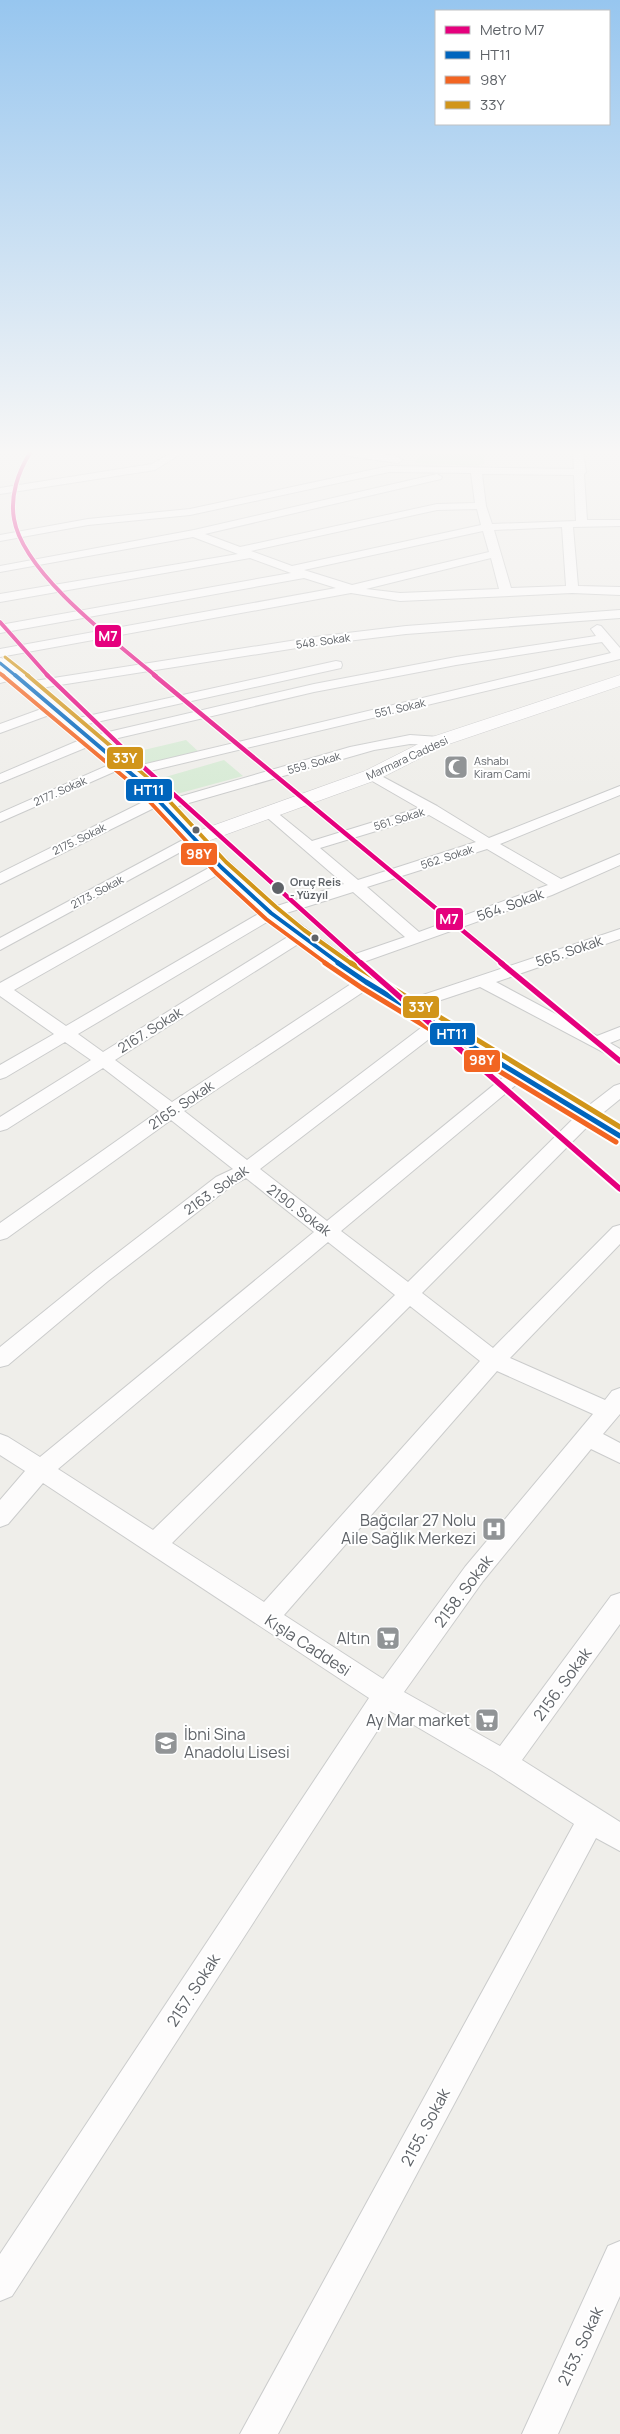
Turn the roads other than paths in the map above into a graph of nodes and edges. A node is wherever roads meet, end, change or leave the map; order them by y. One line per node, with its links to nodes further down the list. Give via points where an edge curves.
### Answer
1 (13, 567): 8 (street)
2 (172, 567): 15 (street)
3 (285, 567): 9 (street)
4 (302, 567): 9 (street)
5 (444, 567): 11 (street)
6 (499, 567): 14 (street)
7 (570, 567): 12 (street)
8 (0, 569)
9 (292, 569): 10 (street)
10 (306, 574): 11 (street); 18 (street)
11 (352, 589): 14 (street, via 400,597); 20 (street)
12 (572, 589): 13 (street); 14 (street)
13 (620, 591)
14 (506, 592)
15 (0, 598)
16 (620, 614): 17 (street, 548. Sokak)
17 (586, 615): 19 (street, 551. Sokak); 22 (street, 548. Sokak, via 406,630)
18 (0, 630)
19 (605, 638): 27 (street, via 456,661 314,688); 29 (street, 551. Sokak, via 619,655)
20 (0, 653)
21 (336, 665): 25 (street)
22 (11, 676): 24 (main road)
23 (620, 680): 28 (main road, Marmara Caddesi)
24 (55, 708): 25 (main road); 26 (street)
25 (74, 723): 27 (main road)
26 (0, 729)
27 (92, 740): 29 (main road); 31 (street)
28 (439, 741): 30 (main road, Marmara Caddesi); 33 (street, 559. Sokak, via 412,740 361,749)
29 (124, 768): 33 (main road); 36 (street, 2177. Sokak)
30 (372, 776): 34 (street); 35 (main road, Marmara Caddesi)
31 (0, 779)
32 (620, 790): 38 (street, 562. Sokak)
33 (161, 803): 37 (main road); 42 (street, 2175. Sokak)
34 (432, 809): 38 (street); 39 (street, 561. Sokak)
35 (270, 814): 37 (main road, Marmara Caddesi); 39 (street)
36 (0, 818)
37 (194, 840): 41 (main road); 49 (street, 2173. Sokak)
38 (489, 844): 43 (street, 562. Sokak); 44 (street)
39 (309, 847): 43 (street)
40 (620, 859): 44 (street, 564. Sokak)
41 (221, 867): 45 (main road); 53 (street)
42 (0, 879)
43 (356, 886): 45 (street, 562. Sokak); 48 (street)
44 (561, 886): 48 (street, 564. Sokak)
45 (271, 913): 47 (main road); 57 (street, 562. Sokak)
46 (620, 934): 51 (street, 565. Sokak)
47 (300, 936): 50 (main road); 60 (street, 2167. Sokak)
48 (417, 938): 50 (street, 564. Sokak)
49 (0, 945)
50 (341, 965): 52 (main road)
51 (482, 980): 54 (street, 565. Sokak); 58 (street)
52 (366, 982): 54 (main road); 64 (street, 2165. Sokak)
53 (1, 989): 57 (street, 2190. Sokak)
54 (405, 1006): 55 (main road)
55 (436, 1025): 62 (main road); 68 (street, 2163. Sokak)
56 (620, 1032): 58 (street)
57 (65, 1033): 60 (street, 2190. Sokak); 61 (street, 562. Sokak)
58 (597, 1043): 59 (street)
59 (620, 1056)
60 (103, 1059): 64 (street, 2190. Sokak); 66 (street, 2167. Sokak)
61 (0, 1073)
62 (518, 1074): 65 (main road); 69 (street)
63 (620, 1090): 65 (street)
64 (170, 1112): 68 (street, 2190. Sokak); 71 (street, 2165. Sokak)
65 (586, 1117): 67 (main road); 72 (street)
66 (0, 1125)
67 (620, 1136)
68 (246, 1170): 69 (street, 2190. Sokak); 73 (street, 2163. Sokak, via 223,1182)
69 (327, 1230): 72 (street, 2190. Sokak); 79 (street)
70 (620, 1232): 74 (street)
71 (0, 1233)
72 (408, 1295): 74 (street, 2190. Sokak); 81 (street)
73 (0, 1358)
74 (494, 1360): 75 (street, 2190. Sokak); 83 (street)
75 (615, 1404): 76 (street, 2158. Sokak)
76 (589, 1438): 78 (street); 84 (street, 2158. Sokak, via 474,1574)
77 (0, 1443): 79 (street, Kışla Caddesi)
78 (620, 1454)
79 (39, 1471): 80 (street); 81 (street, Kışla Caddesi)
80 (0, 1517)
81 (154, 1545): 83 (street, Kışla Caddesi)
82 (620, 1604): 85 (street, 2156. Sokak)
83 (266, 1618): 84 (street, Kışla Caddesi)
84 (386, 1695): 85 (street, Kışla Caddesi); 89 (street, 2157. Sokak)
85 (504, 1764): 86 (street, Kışla Caddesi)
86 (591, 1820): 87 (street, Kışla Caddesi); 90 (street, 2155. Sokak)
87 (620, 1838)
88 (620, 2258): 91 (street, 2153. Sokak)
89 (0, 2284)
90 (258, 2434)
91 (540, 2434)

